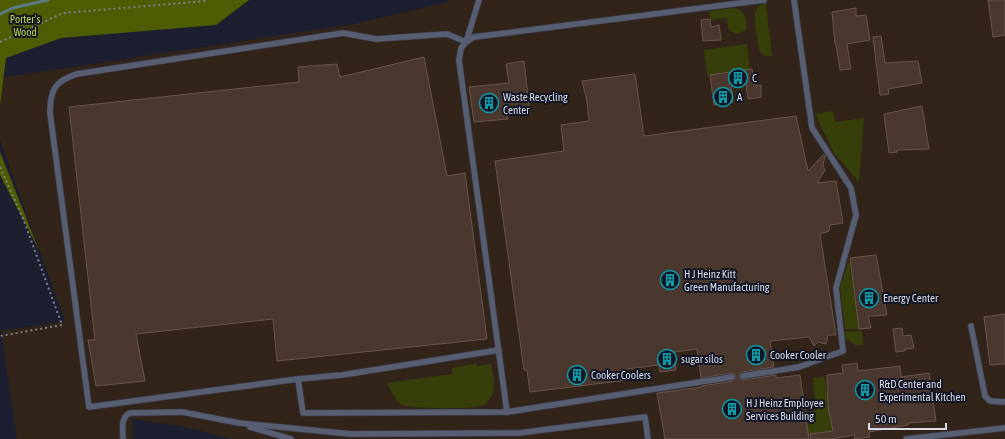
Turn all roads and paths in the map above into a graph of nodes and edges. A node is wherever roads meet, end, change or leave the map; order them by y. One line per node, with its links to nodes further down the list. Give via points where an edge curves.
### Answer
1 (208, 0): 5 (path, via 63,13)
2 (479, 0): 6 (lane)
3 (764, 0): 6 (lane, via 474,37)
4 (794, 0): 11 (lane, via 812,128 850,188 856,215 836,288 843,352 799,367)
5 (0, 42)
6 (466, 42): 10 (lane, via 461,48 459,60); 13 (lane, via 446,34 376,39 343,33 77,74 60,81 53,90 50,113 89,407)
7 (0, 166): 9 (path, via 24,221 62,325)
8 (971, 326): 14 (lane, via 985,396 990,401)
9 (0, 336)
10 (499, 350): 13 (lane, via 342,375); 15 (lane)
11 (743, 376)
12 (732, 377): 15 (lane)
13 (298, 379): 15 (lane, via 303,413)
14 (1005, 402)
15 (507, 412)
16 (239, 423): 18 (lane, via 182,412 130,413 123,420); 19 (lane); 20 (lane, via 351,434 519,433 645,417)
17 (1005, 428): 21 (lane)
18 (123, 439)
19 (291, 439)
20 (648, 439)
21 (906, 439)

